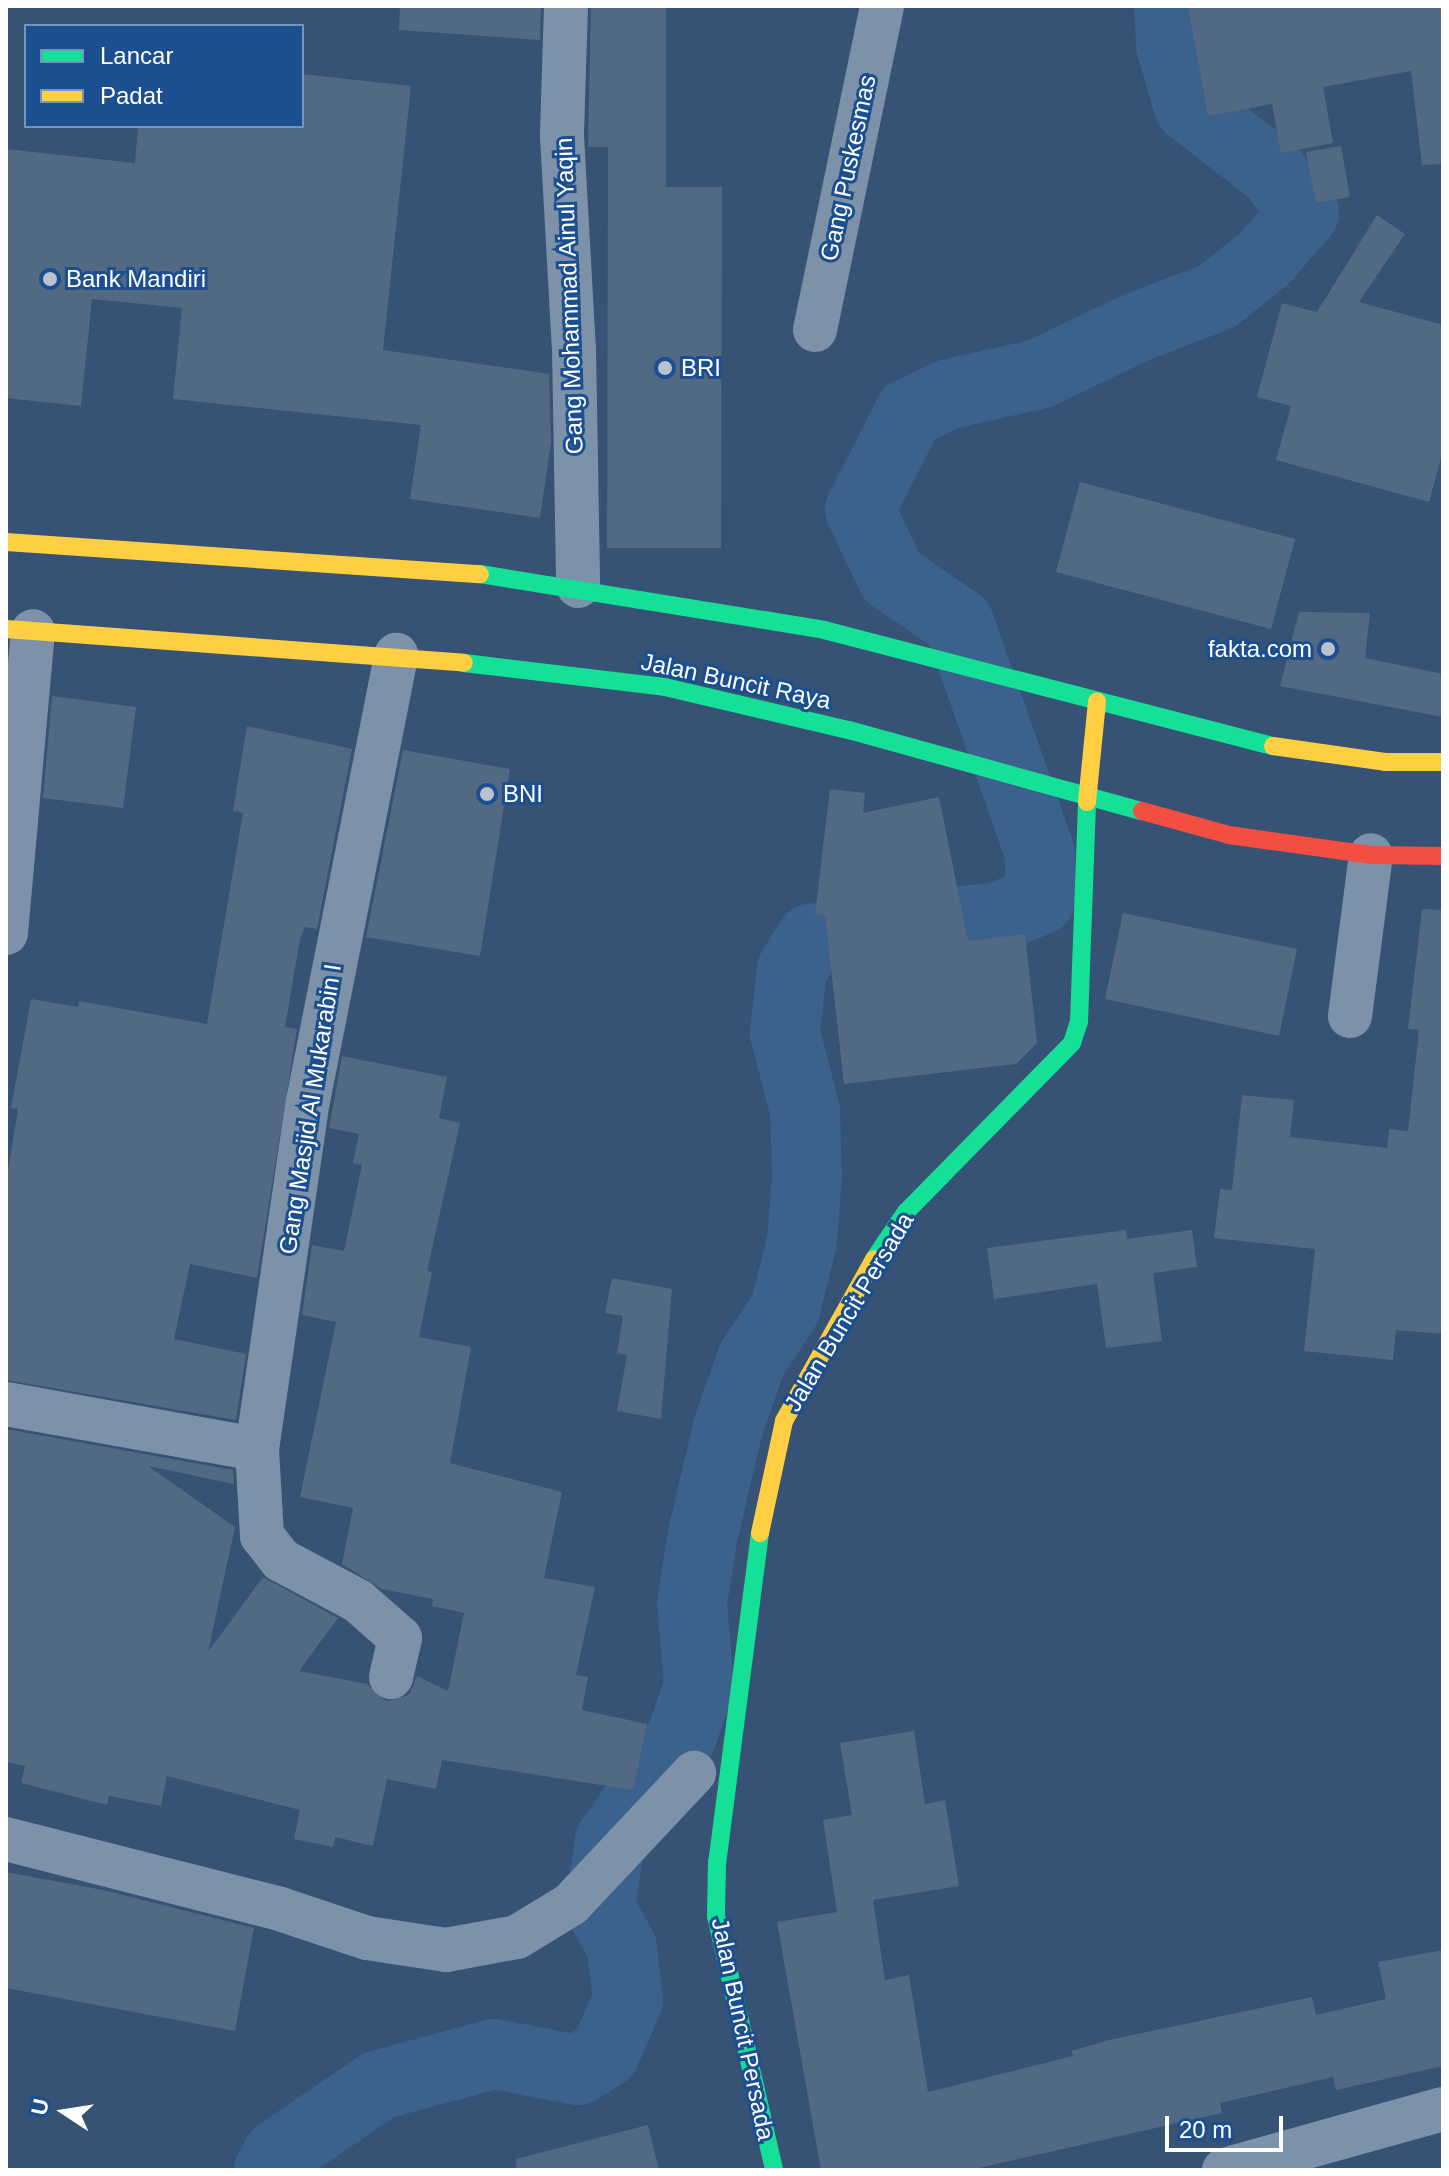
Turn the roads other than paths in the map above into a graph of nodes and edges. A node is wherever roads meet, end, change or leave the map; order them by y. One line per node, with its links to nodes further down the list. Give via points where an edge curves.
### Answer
1 (566, 6): 5 (street, Gang Mohammad Ainul Yaqin, via 562,136 574,348)
2 (882, 6): 3 (street, Gang Puskesmas)
3 (815, 330)
4 (6, 542): 5 (main road, via 413,566)
5 (578, 586): 8 (main road, via 779,621)
6 (20, 630): 7 (main road, Jalan Buncit Raya); 13 (street)
7 (396, 655): 10 (main road, Jalan Buncit Raya, via 665,687); 16 (street, Gang Masjid Al Mukarabin I, via 308,1101)
8 (1097, 701): 9 (main road, via 1254,743 1385,762); 10 (main road, Jalan Buncit Persada)
9 (1443, 762)
10 (1087, 796): 11 (main road, Jalan Buncit Raya, via 1229,835); 21 (main road, Jalan Buncit Persada, via 1079,1022 1072,1043 906,1212 878,1252 784,1421 751,1578 717,1862 716,1916)
11 (1371, 855): 12 (main road, Jalan Buncit Raya); 14 (street)
12 (1443, 856)
13 (6, 933)
14 (1350, 1016)
15 (6, 1404): 16 (street)
16 (257, 1449): 17 (street, Gang Masjid Al Mukarabin I, via 262,1536 281,1560 358,1601 400,1638)
17 (391, 1677)
18 (694, 1773): 19 (street, via 571,1904 517,1937 446,1950 403,1946)
19 (6, 1839)
20 (1443, 2109): 22 (street)
21 (774, 2170)
22 (1224, 2170)

